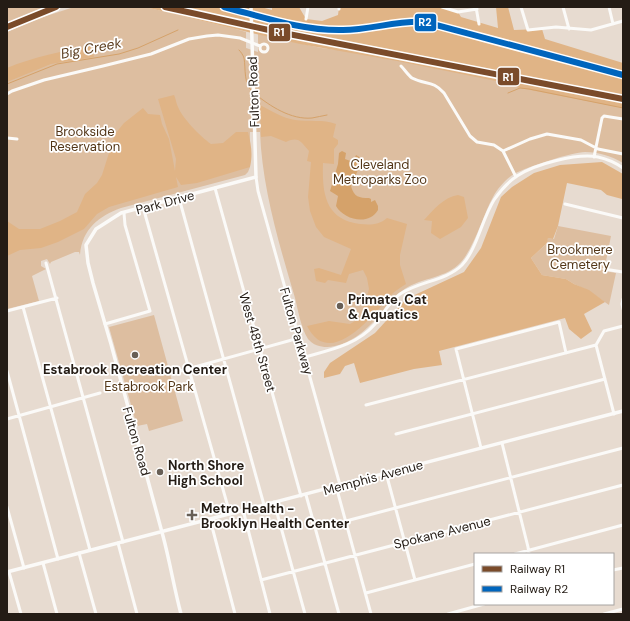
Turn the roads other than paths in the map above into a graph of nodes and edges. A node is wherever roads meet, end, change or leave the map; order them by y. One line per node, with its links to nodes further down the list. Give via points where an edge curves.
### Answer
1 (251, 7): 24 (main road, Fulton Road)
2 (308, 7): 8 (street)
3 (442, 7): 7 (street, via 458,12)
4 (521, 7): 12 (street, via 528,30 556,27)
5 (563, 7): 12 (street)
6 (609, 7): 11 (street)
7 (477, 8): 10 (street)
8 (306, 19)
9 (623, 21): 11 (street)
10 (479, 24)
11 (613, 24): 12 (street, via 591,30)
12 (569, 29)
13 (260, 46): 15 (street, via 240,38 218,35 189,39 151,54 44,80)
14 (401, 66): 20 (street, via 413,78 432,84 442,91 472,139)
15 (7, 94)
16 (623, 119): 19 (street, via 604,116 602,118)
17 (7, 138): 18 (street)
18 (17, 139)
19 (596, 148): 20 (street, via 581,140 547,134); 21 (street); 22 (street)
20 (503, 151): 25 (street)
21 (623, 154)
22 (594, 157): 23 (street); 25 (street, via 578,156 560,160 533,168)
23 (623, 168)
24 (256, 177): 26 (main road, Park Drive); 43 (street, Fulton Parkway)
25 (516, 177): 47 (street, via 503,188 488,210 468,258 456,270 400,294 374,325 359,338)
26 (215, 188): 27 (main road, Park Drive); 45 (street, West 48th Street)
27 (179, 198): 29 (main road, Park Drive); 48 (street)
28 (565, 204): 31 (street)
29 (143, 207): 30 (main road, Park Drive); 49 (street)
30 (124, 212): 32 (main road, Park Drive, via 96,229); 41 (street, via 125,225 150,311)
31 (623, 218)
32 (86, 245): 41 (main road, Fulton Road, via 88,263)
33 (46, 263): 36 (street)
34 (604, 268): 35 (street)
35 (623, 272)
36 (57, 298): 38 (street); 55 (street)
37 (623, 299): 39 (street)
38 (23, 307): 40 (street); 57 (street)
39 (623, 309)
40 (7, 311)
41 (105, 324): 83 (main road, Fulton Road)
42 (623, 326): 44 (street, via 604,331)
43 (299, 338): 45 (street); 47 (street, Fulton Parkway)
44 (596, 345): 46 (street); 53 (street)
45 (260, 348): 48 (street); 72 (street, West 48th Street)
46 (566, 353): 52 (street); 52 (street, via 559,322 456,349)
47 (305, 357): 69 (street, Fulton Parkway)
48 (224, 358): 49 (street); 74 (street)
49 (189, 369): 51 (street); 79 (street)
50 (7, 371): 61 (street)
51 (173, 373)
52 (464, 379): 56 (street); 59 (street)
53 (605, 379): 59 (street); 60 (street)
54 (100, 394): 55 (street)
55 (84, 398): 57 (street); 84 (street)
56 (366, 405)
57 (51, 407): 61 (street); 87 (street)
58 (623, 411): 60 (main road, Memphis Avenue)
59 (472, 414): 63 (street); 65 (street)
60 (614, 414): 64 (main road, Memphis Avenue)
61 (19, 416): 62 (street); 91 (street)
62 (7, 419)
63 (396, 434)
64 (502, 443): 65 (main road, Memphis Avenue); 68 (street)
65 (481, 448): 67 (main road, Memphis Avenue)
66 (623, 448): 68 (street)
67 (386, 473): 69 (main road, Memphis Avenue); 76 (street)
68 (511, 479): 76 (street); 78 (street)
69 (338, 485): 71 (main road, Memphis Avenue); 81 (street, Fulton Parkway)
70 (623, 485): 78 (street, Spokane Avenue)
71 (306, 495): 72 (main road, Memphis Avenue); 93 (street)
72 (301, 496): 73 (main road, Memphis Avenue)
73 (274, 502): 74 (main road, Memphis Avenue); 97 (street)
74 (264, 505): 77 (main road, Memphis Avenue)
75 (7, 507): 95 (street)
76 (395, 508): 81 (street); 85 (street)
77 (243, 510): 79 (main road, Memphis Avenue); 98 (street)
78 (520, 512): 85 (street, Spokane Avenue); 88 (street)
79 (230, 514): 80 (main road, Memphis Avenue)
80 (210, 519): 83 (main road, Memphis Avenue); 108 (street)
81 (346, 521): 90 (street, Fulton Parkway)
82 (623, 525): 88 (street)
83 (162, 532): 84 (main road, Memphis Avenue); 107 (main road, Fulton Road)
84 (123, 542): 86 (main road, Memphis Avenue)
85 (404, 542): 90 (street, Spokane Avenue); 99 (street)
86 (118, 543): 87 (main road, Memphis Avenue); 106 (street)
87 (90, 550): 89 (main road, Memphis Avenue)
88 (528, 552)
89 (79, 553): 91 (main road, Memphis Avenue); 105 (street)
90 (355, 555): 93 (street, Spokane Avenue); 100 (street, Fulton Parkway)
91 (58, 558): 92 (main road, Memphis Avenue)
92 (43, 562): 95 (main road, Memphis Avenue); 104 (street)
93 (324, 563): 97 (street, Spokane Avenue); 111 (street)
94 (474, 564): 99 (street)
95 (24, 568): 96 (main road, Memphis Avenue)
96 (8, 572): 103 (street)
97 (293, 572): 98 (street, Spokane Avenue); 110 (street)
98 (261, 580): 109 (street)
99 (415, 580): 100 (street)
100 (366, 593): 112 (street, Fulton Parkway)
101 (480, 605): 113 (street)
102 (623, 609): 114 (street)
103 (21, 614)
104 (57, 614)
105 (96, 614)
106 (138, 614)
107 (181, 614)
108 (235, 614)
109 (270, 614)
110 (305, 614)
111 (339, 614)
112 (372, 614)
113 (448, 614)
114 (604, 614)

